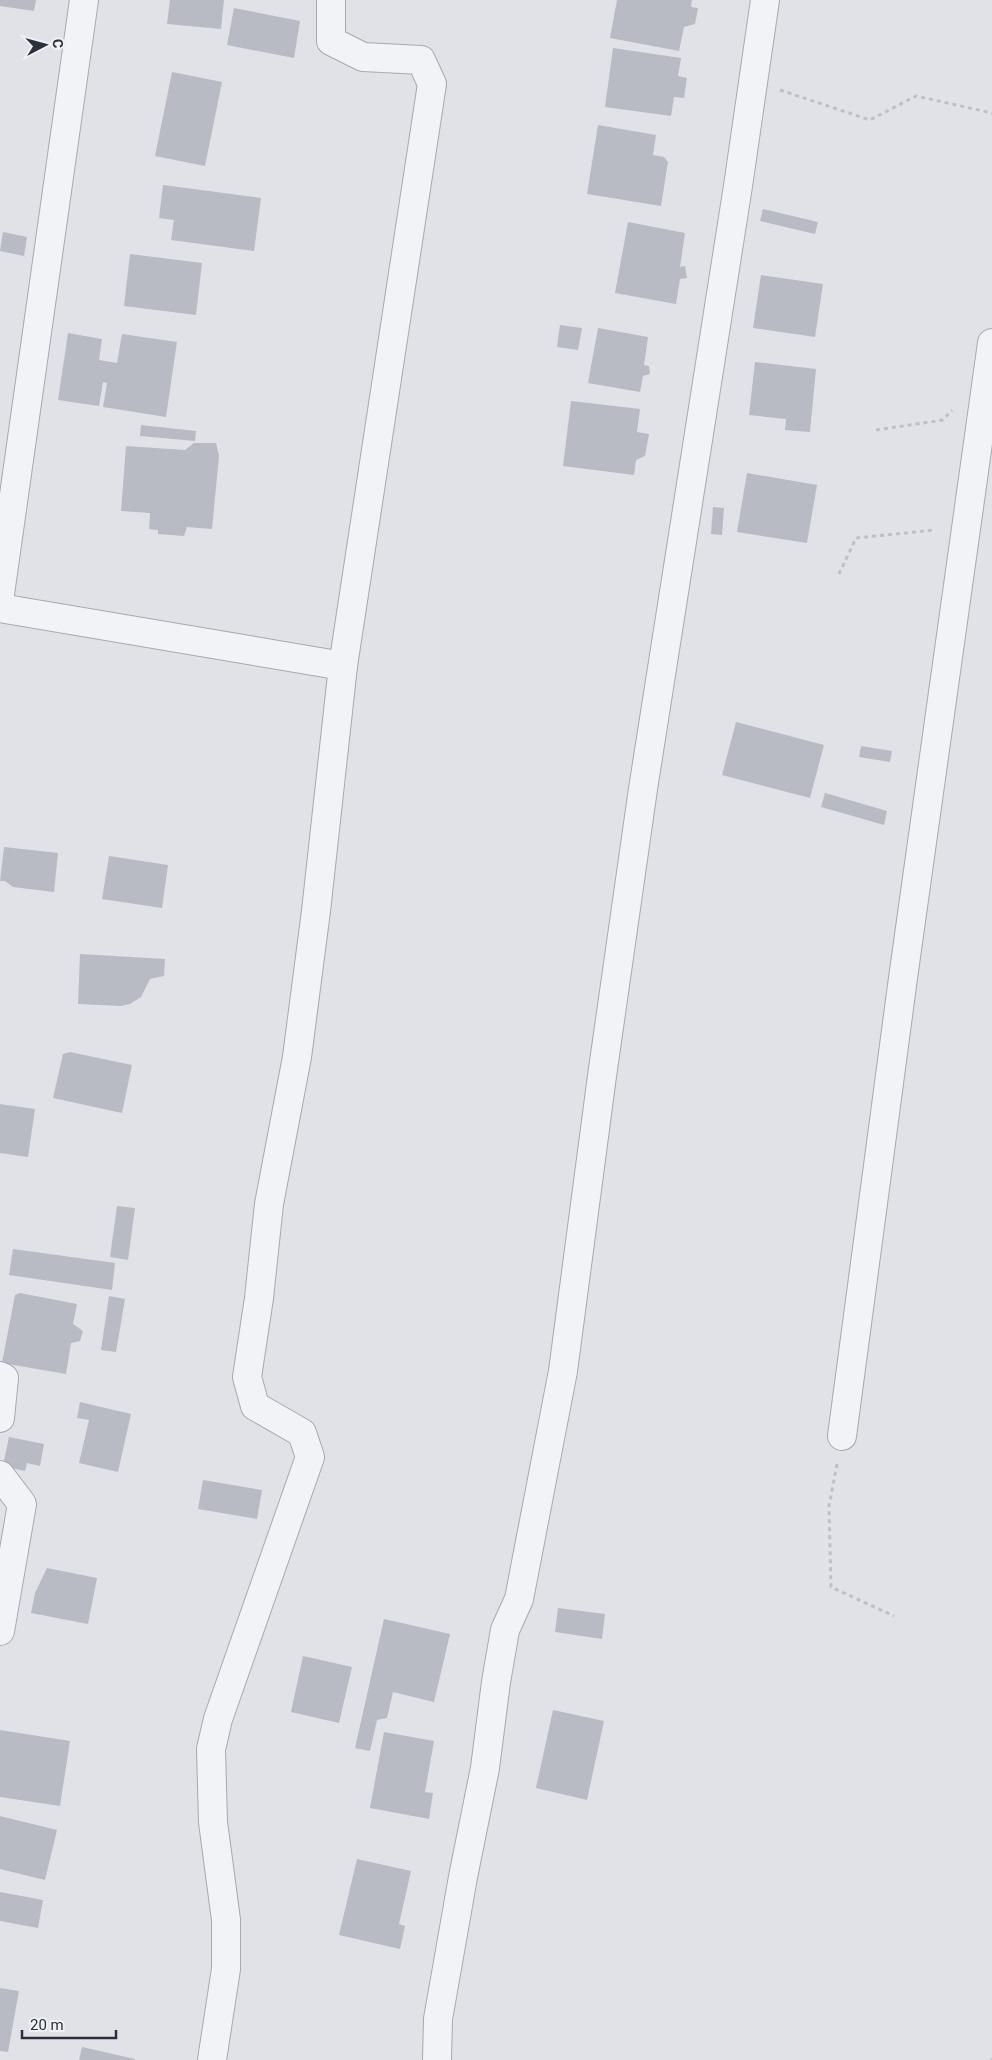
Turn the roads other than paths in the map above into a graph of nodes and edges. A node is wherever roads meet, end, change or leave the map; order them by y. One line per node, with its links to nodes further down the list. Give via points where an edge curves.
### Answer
1 (84, 0): 5 (street)
2 (331, 0): 7 (street, via 331,41 362,57 421,60 432,84)
3 (765, 0): 14 (street, via 643,789 563,1371 519,1599 503,1639 485,1768 438,2019)
4 (992, 343): 10 (street)
5 (0, 594)
6 (0, 608): 7 (street)
7 (343, 666): 13 (street, via 297,1057 269,1204 247,1377 255,1406 302,1434 310,1457 223,1703 211,1748 213,1822 226,1920 226,1969)
8 (0, 1376): 9 (street, via 4,1378)
9 (0, 1418)
10 (842, 1436)
11 (0, 1475): 12 (street, via 22,1504)
12 (0, 1631)
13 (212, 2060)
14 (437, 2060)

